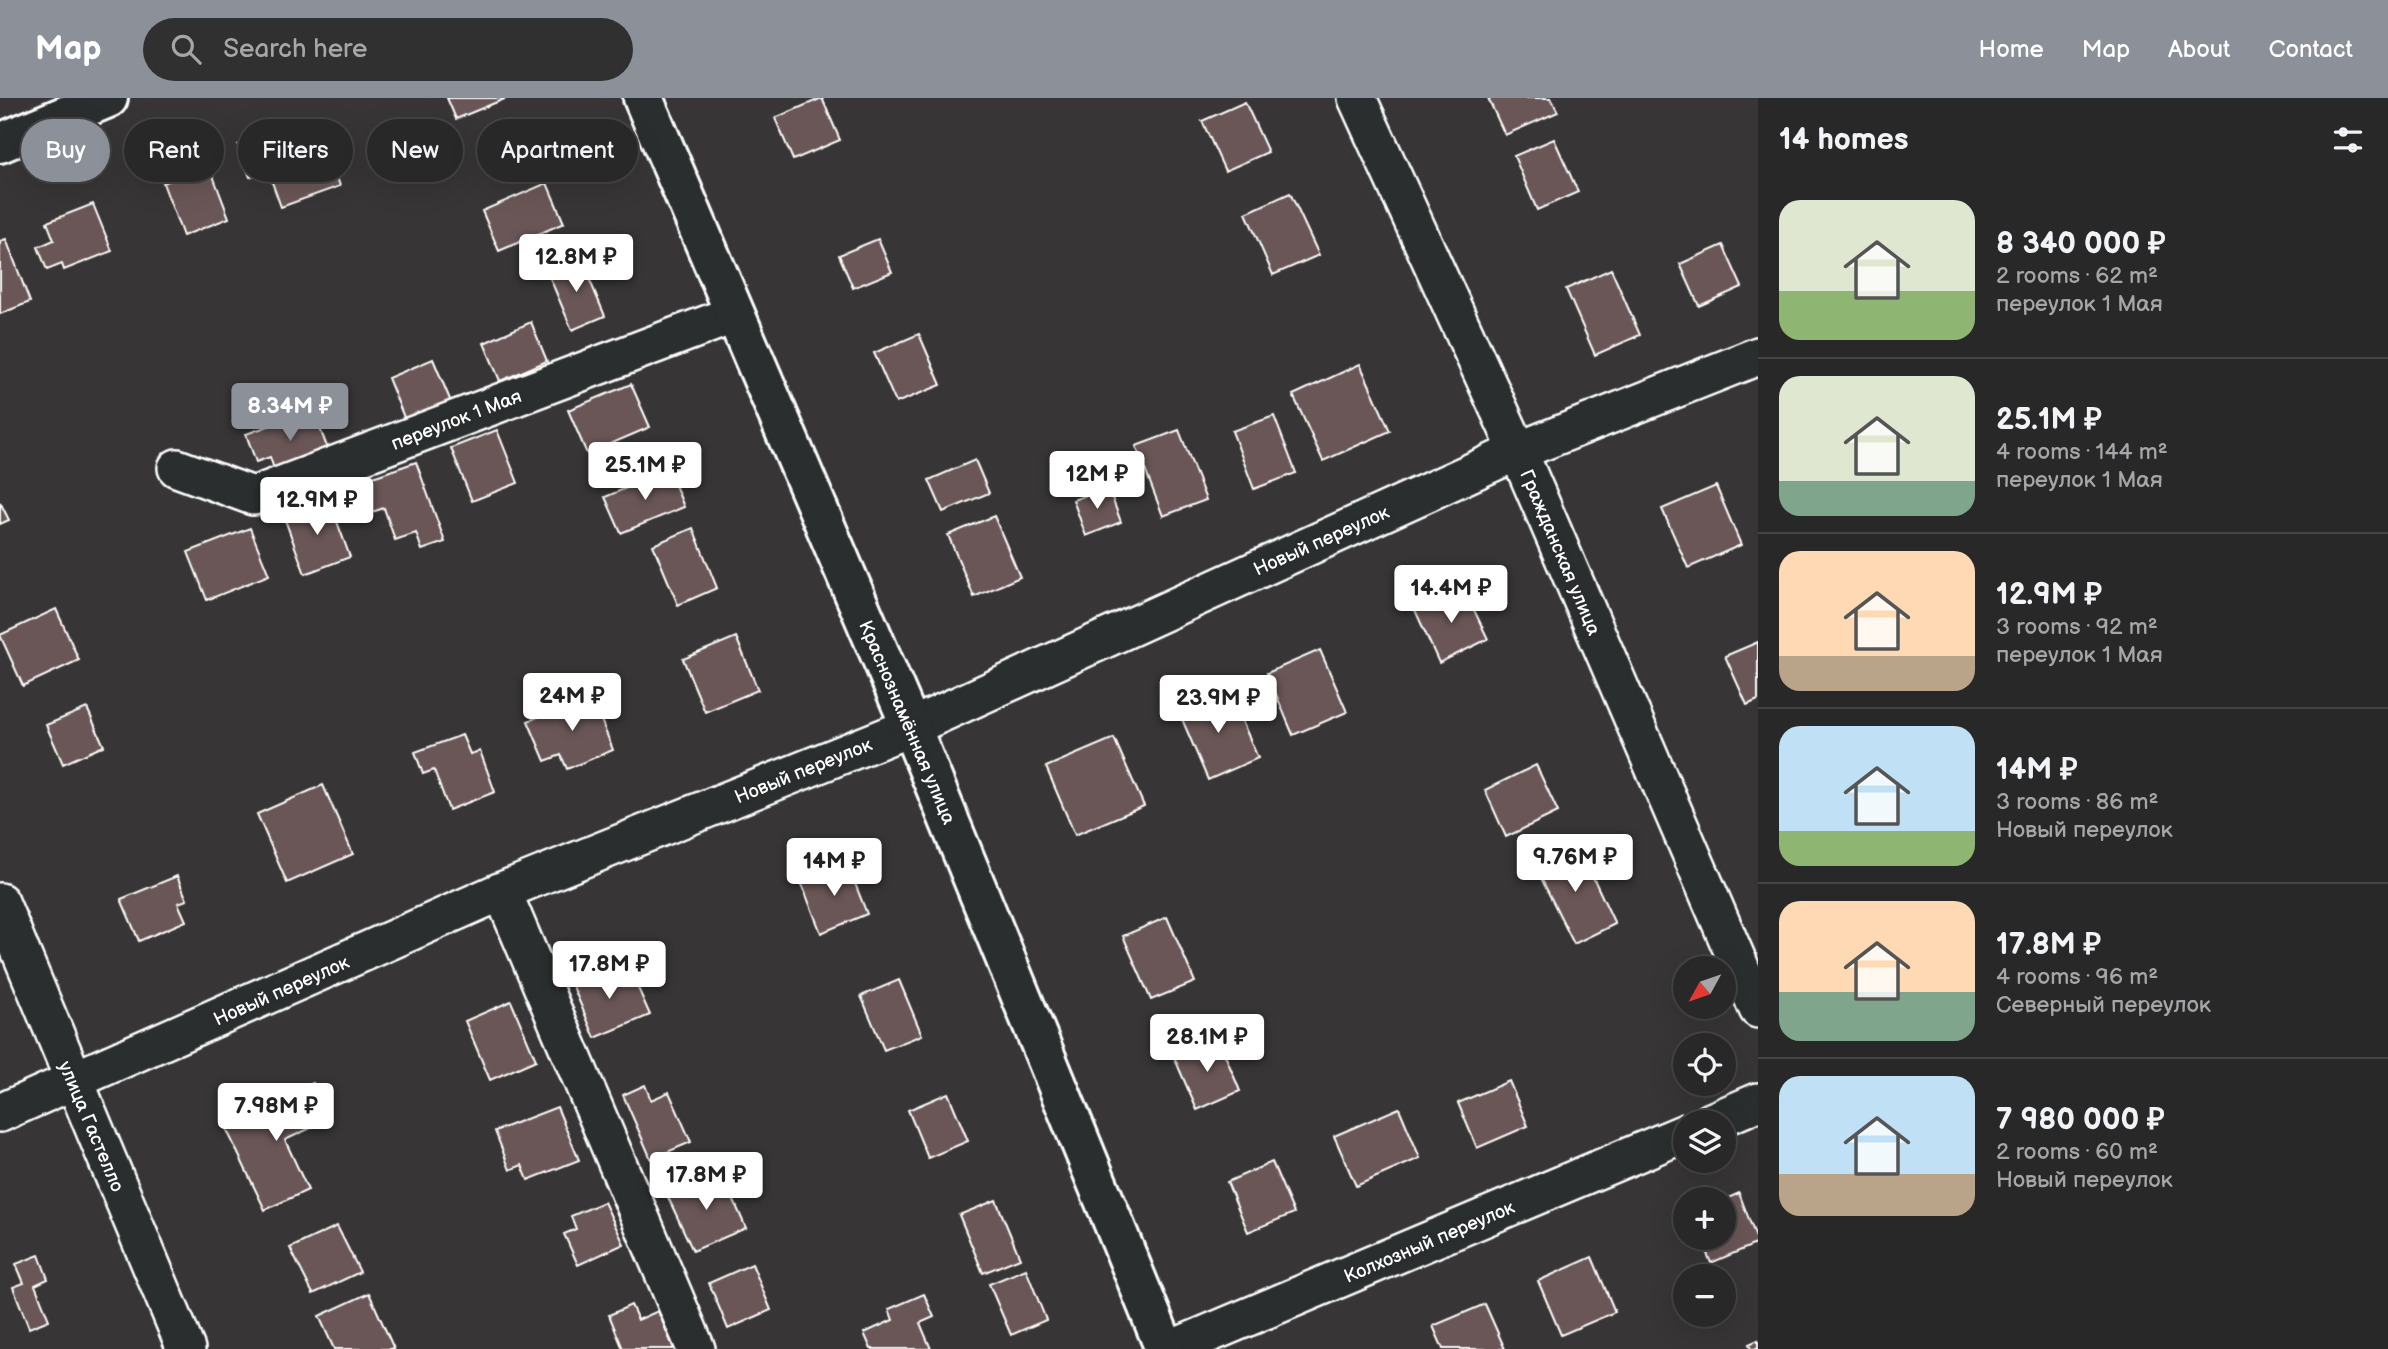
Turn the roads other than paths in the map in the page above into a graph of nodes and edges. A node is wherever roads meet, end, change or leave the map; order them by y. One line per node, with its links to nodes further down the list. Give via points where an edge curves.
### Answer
1 (108, 98): 4 (main road)
2 (643, 98): 5 (main road, Краснознамённая улица)
3 (1357, 98): 7 (street, Гражданская улица)
4 (0, 143)
5 (735, 314): 8 (street, переулок 1 Мая, via 253,496); 9 (main road, Краснознамённая улица)
6 (1758, 356): 7 (street, Новый переулок)
7 (1518, 451): 9 (street, Новый переулок); 12 (street, Гражданская улица)
8 (177, 468)
9 (911, 727): 10 (street, Новый переулок); 20 (main road, Краснознамённая улица)
10 (502, 891): 13 (street, Новый переулок); 19 (street)
11 (0, 902): 13 (street, улица Гастелло)
12 (1758, 1009)
13 (74, 1083): 16 (street, Новый переулок); 18 (street, улица Гастелло)
14 (1758, 1102): 15 (street)
15 (1736, 1111)
16 (0, 1113)
17 (1673, 1138): 21 (street, Колхозный переулок)
18 (186, 1349)
19 (696, 1349)
20 (1165, 1349)
21 (1172, 1349)

